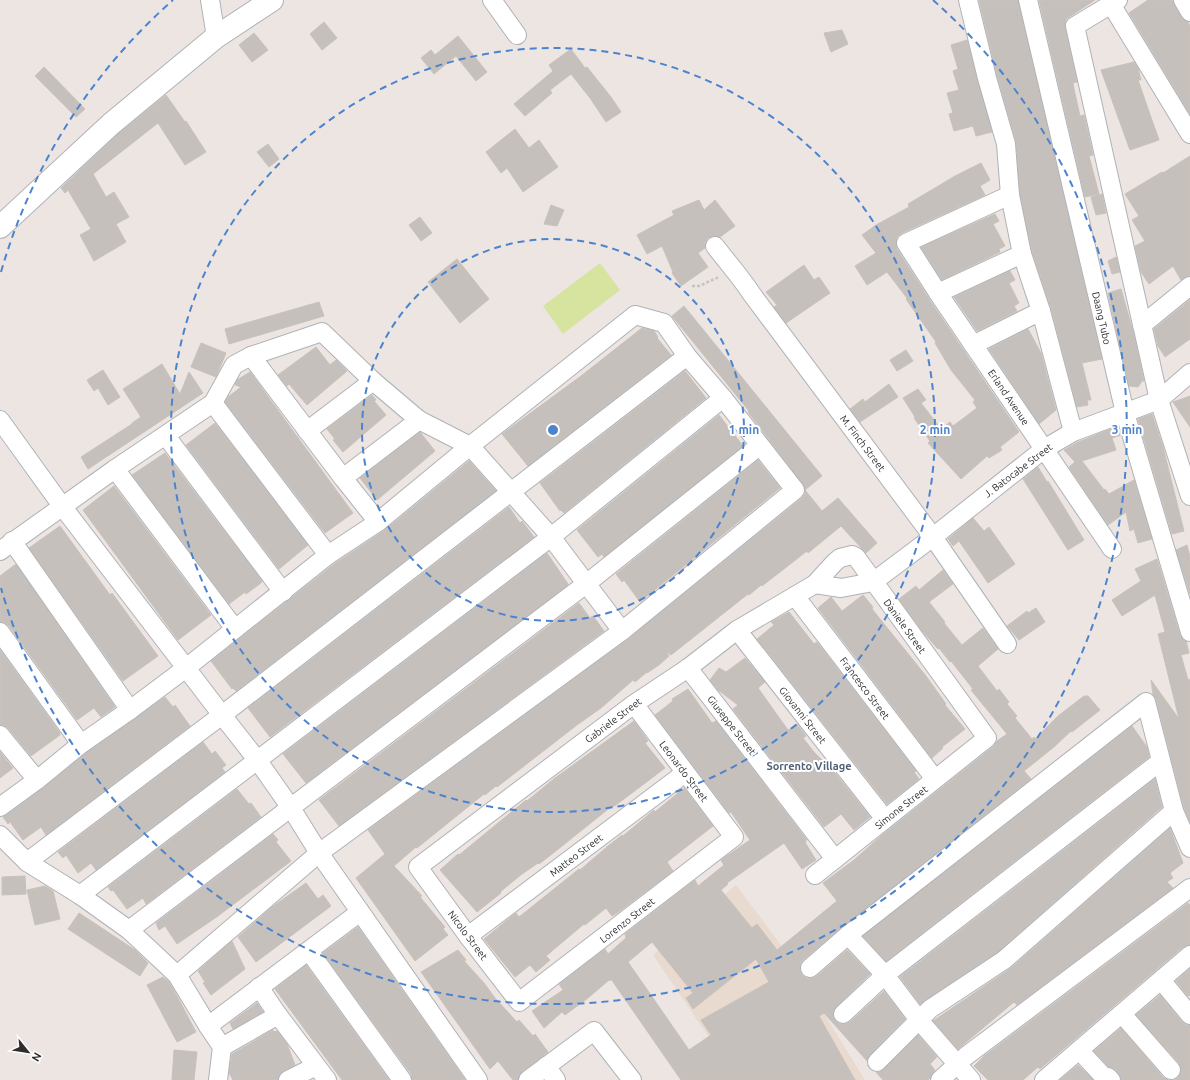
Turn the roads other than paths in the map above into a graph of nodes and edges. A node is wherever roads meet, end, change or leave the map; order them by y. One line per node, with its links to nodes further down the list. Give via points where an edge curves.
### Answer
1 (210, 0): 10 (street)
2 (272, 0): 10 (street)
3 (492, 0): 9 (street)
4 (968, 0): 12 (street, via 1006,144)
5 (1028, 0): 28 (street, Daang Tubo)
6 (1183, 0): 8 (street)
7 (1115, 2): 11 (street); 19 (street, via 1075,26)
8 (1190, 12)
9 (517, 35)
10 (216, 37): 13 (street, via 111,124)
11 (1190, 134)
12 (1010, 195): 15 (street); 17 (street, Erland Avenue, via 906,243)
13 (0, 228)
14 (715, 246): 45 (street, M. Finch Street)
15 (1022, 254): 17 (street); 18 (street)
16 (1190, 286): 19 (street)
17 (938, 293): 20 (street, Erland Avenue)
18 (1041, 311): 20 (street); 32 (street)
19 (1142, 325): 26 (street)
20 (973, 345): 36 (street, Erland Avenue)
21 (251, 356): 24 (street, via 322,332); 27 (street, via 234,365); 31 (street)
22 (687, 356): 25 (street); 34 (street, via 664,323 635,315); 40 (street)
23 (1190, 373): 26 (street, J. Batocabe Street)
24 (373, 381): 30 (street); 31 (street)
25 (723, 398): 35 (street); 44 (street)
26 (1159, 400): 28 (street, J. Batocabe Street); 37 (street)
27 (213, 403): 33 (street); 48 (street)
28 (1125, 412): 32 (street, J. Batocabe Street); 58 (street, Daang Tubo)
29 (0, 420): 42 (street)
30 (418, 420): 34 (street); 39 (street)
31 (307, 431): 39 (street)
32 (1073, 432): 36 (street, J. Batocabe Street)
33 (166, 436): 38 (street); 52 (street)
34 (470, 446): 40 (street); 43 (street)
35 (760, 446): 50 (street); 56 (street, via 796,490)
36 (1044, 449): 45 (street, J. Batocabe Street); 47 (street, Erland Avenue)
37 (1185, 459): 41 (street)
38 (115, 469): 42 (street); 54 (street)
39 (342, 478): 43 (street)
40 (511, 492): 44 (street); 64 (street)
41 (1190, 496)
42 (62, 506): 46 (street); 60 (street)
43 (378, 522): 48 (street)
44 (551, 537): 50 (street); 69 (street)
45 (933, 537): 49 (street, J. Batocabe Street); 59 (street, M. Finch Street)
46 (6, 546): 63 (street)
47 (1112, 550)
48 (328, 555): 52 (street)
49 (876, 580): 51 (street, via 841,588); 51 (street, Daniele Street, via 854,555 850,555 835,562); 66 (street, Daniele Street)
50 (586, 584): 56 (street); 74 (street)
51 (815, 584): 53 (street, Gabriele Street)
52 (283, 592): 54 (street)
53 (795, 596): 55 (street, Gabriele Street); 71 (street, Francesco Street)
54 (235, 629): 60 (street)
55 (736, 630): 61 (street, Gabriele Street); 76 (street, Giovanni Street)
56 (622, 631): 80 (street)
57 (0, 632): 67 (street)
58 (1190, 632)
59 (1008, 644)
60 (186, 668): 63 (street); 64 (street)
61 (688, 668): 62 (street, Gabriele Street); 81 (street, Giuseppe Street)
62 (634, 704): 70 (street, Leonardo Street); 83 (street, Gabriele Street)
63 (130, 710): 67 (street)
64 (222, 716): 69 (street); 82 (street)
65 (0, 735): 72 (street)
66 (987, 738): 71 (street, Simone Street)
67 (82, 744): 72 (street)
68 (1161, 760): 75 (street); 89 (street, via 1146,702); 95 (street)
69 (258, 761): 74 (street); 86 (street)
70 (685, 773): 78 (street, Leonardo Street); 90 (street, Matteo Street)
71 (935, 779): 76 (street, Simone Street)
72 (37, 780): 73 (street)
73 (0, 808)
74 (291, 808): 80 (street); 88 (street)
75 (1174, 812): 79 (street); 103 (street, via 1004,960 930,1009)
76 (885, 819): 81 (street, Simone Street)
77 (0, 835): 82 (street)
78 (734, 837): 98 (street, Lorenzo Street)
79 (1190, 848)
80 (319, 853): 87 (street); 94 (street)
81 (835, 859): 84 (street, Simone Street)
82 (27, 862): 86 (street)
83 (418, 867): 90 (street, Nicolo Street)
84 (815, 875)
85 (1190, 888): 108 (street)
86 (80, 895): 88 (street)
87 (360, 912): 91 (street); 116 (street)
88 (129, 930): 94 (street)
89 (848, 935): 93 (street); 95 (street)
90 (468, 936): 98 (street, Nicolo Street)
91 (309, 951): 97 (street); 115 (street)
92 (1190, 955): 96 (street)
93 (810, 968)
94 (177, 975): 104 (street)
95 (885, 975): 99 (street); 103 (street)
96 (1161, 980): 100 (street); 102 (street)
97 (259, 987): 101 (street); 104 (street)
98 (519, 1002)
99 (842, 1014)
100 (1122, 1014): 106 (street); 110 (street)
101 (278, 1015): 105 (street); 109 (street)
102 (1190, 1015)
103 (918, 1020): 107 (street); 108 (street)
104 (208, 1026): 105 (street)
105 (222, 1047): 112 (street)
106 (1080, 1050): 121 (street); 122 (street, via 1105,1078)
107 (877, 1062)
108 (957, 1065): 119 (street); 120 (street)
109 (316, 1066): 113 (street); 114 (street)
110 (1171, 1070)
111 (551, 1073): 117 (street); 118 (street, via 594,1031)
112 (218, 1080)
113 (288, 1080)
114 (327, 1080)
115 (402, 1080)
116 (478, 1080)
117 (528, 1080)
118 (632, 1080)
119 (940, 1080)
120 (971, 1080)
121 (1044, 1080)
122 (1111, 1080)

